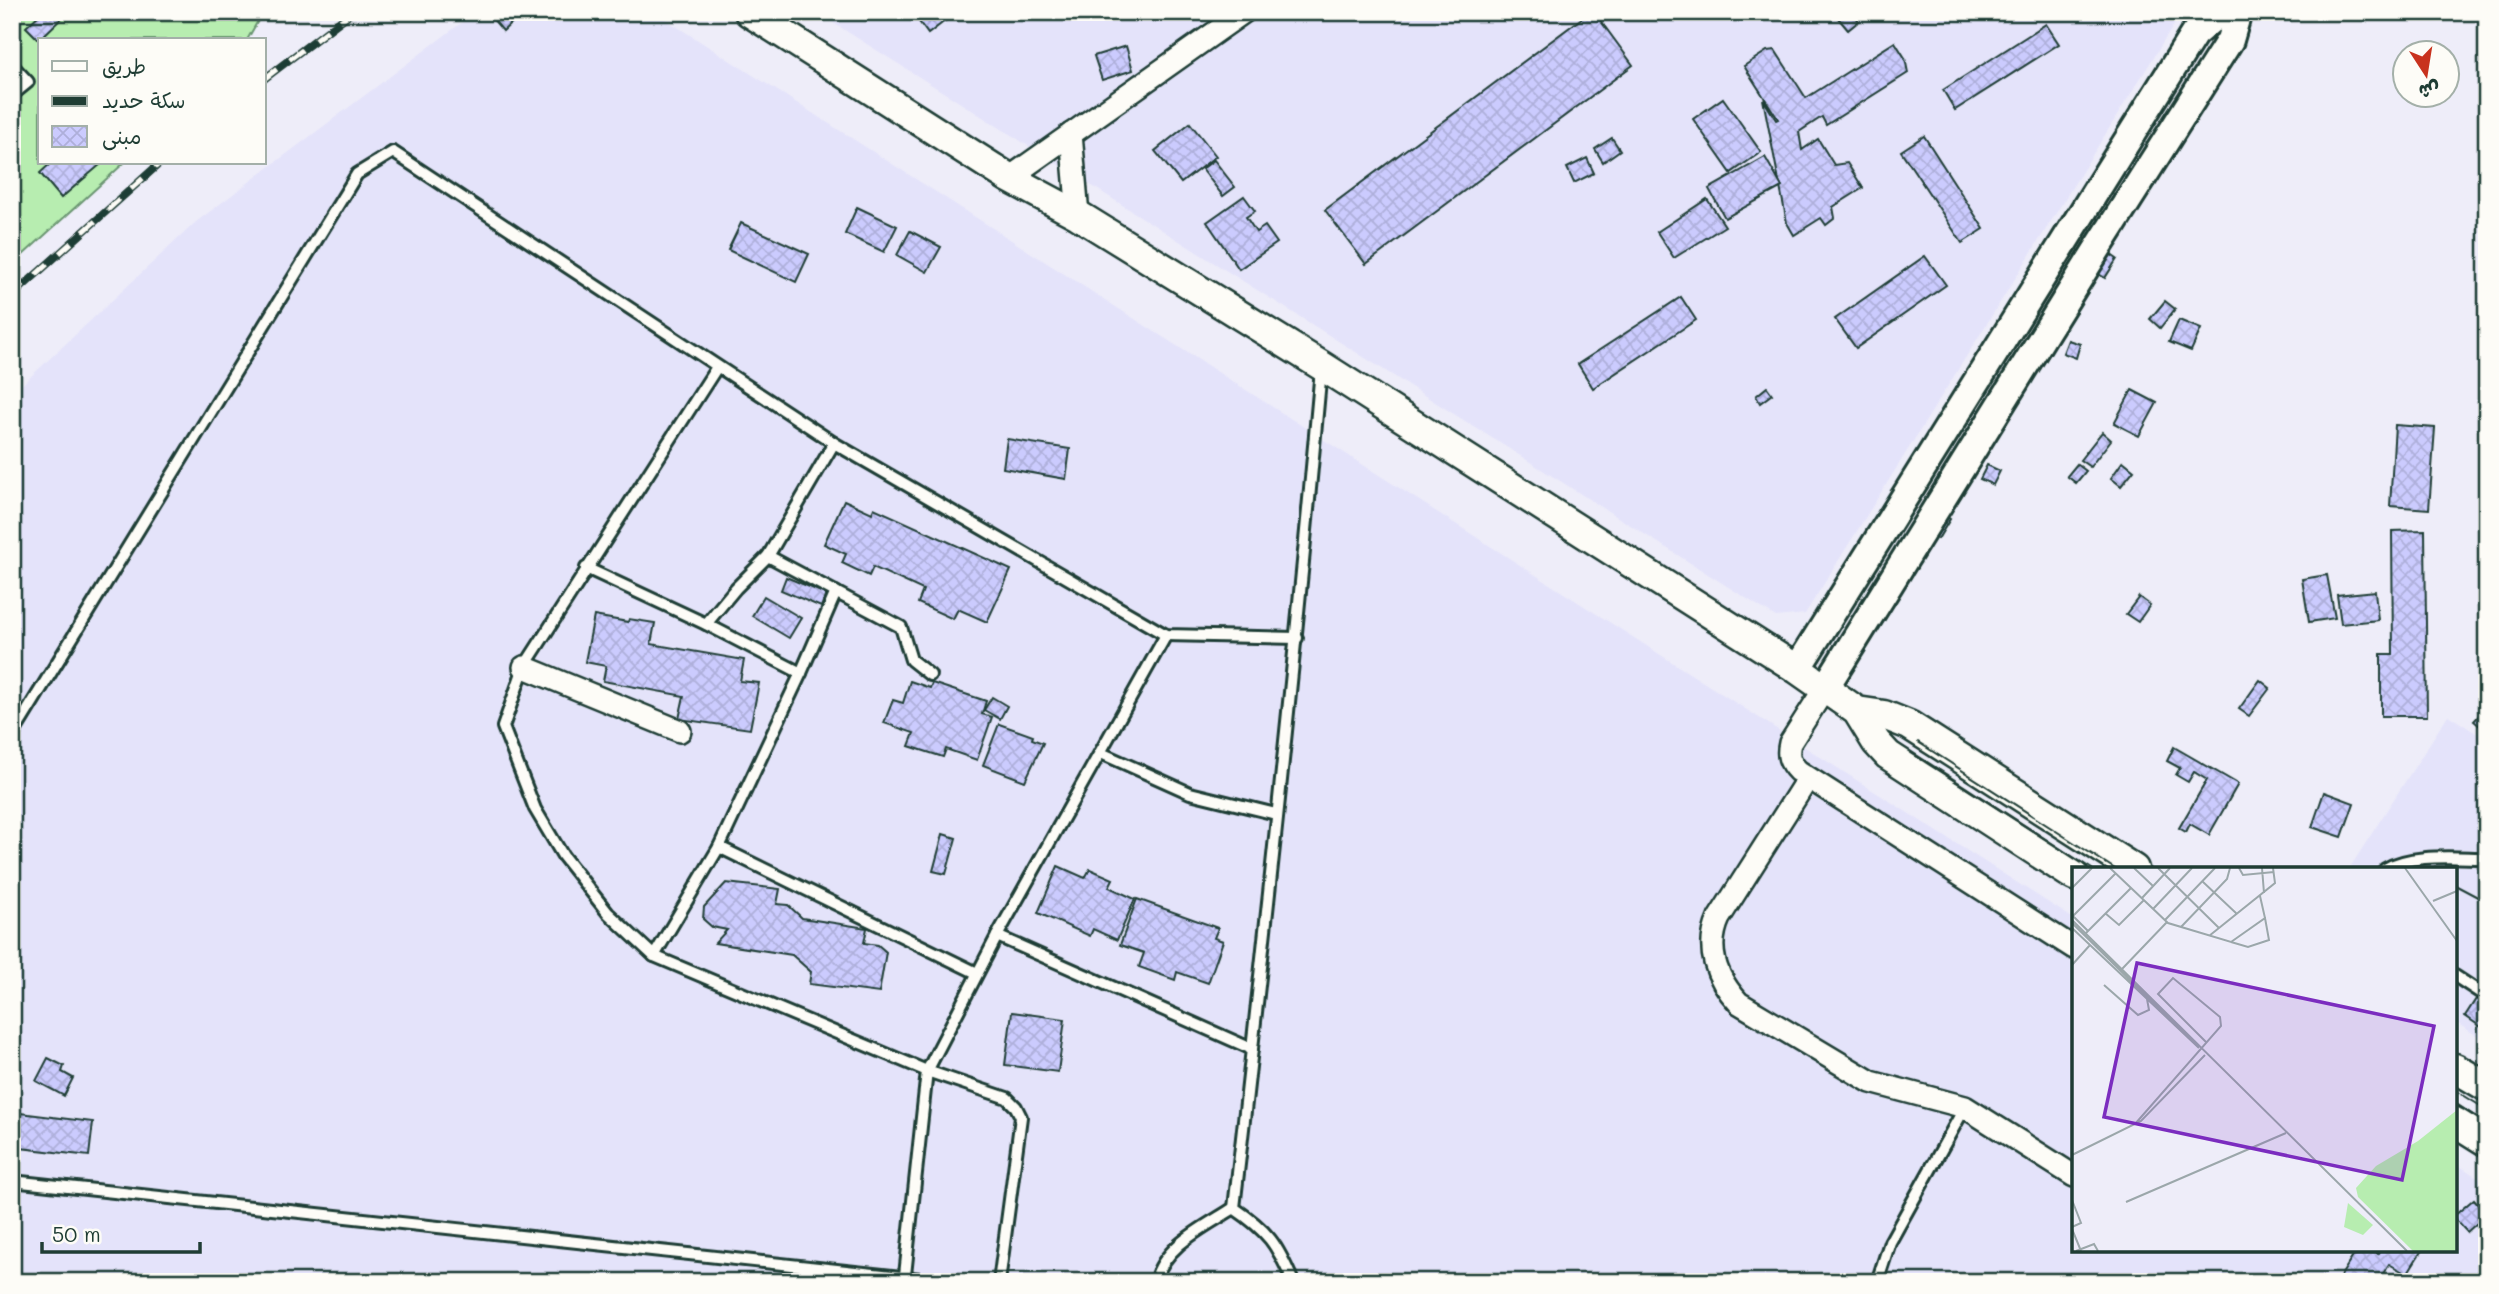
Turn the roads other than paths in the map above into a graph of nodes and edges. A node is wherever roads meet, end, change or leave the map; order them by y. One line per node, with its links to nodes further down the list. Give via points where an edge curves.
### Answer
1 (749, 12): 8 (main road)
2 (1244, 12): 7 (street)
3 (2220, 12): 20 (street, via 2194,34)
4 (2238, 12): 23 (street, via 2231,40)
5 (12, 65): 6 (lane, via 28,82)
6 (12, 95)
7 (1071, 134): 8 (street); 9 (street)
8 (1009, 178): 9 (main road)
9 (1078, 215): 11 (main road)
10 (717, 366): 12 (lane); 14 (lane); 26 (lane, via 393,152 357,174)
11 (1322, 366): 18 (lane); 20 (main road)
12 (834, 443): 13 (lane); 17 (lane)
13 (768, 556): 15 (lane); 16 (lane)
14 (586, 568): 16 (lane); 19 (lane)
15 (836, 592): 21 (lane); 22 (lane, via 901,627 911,660)
16 (706, 624): 21 (lane)
17 (1166, 635): 18 (lane); 27 (lane)
18 (1297, 638): 29 (lane)
19 (524, 667): 25 (street); 37 (lane, via 503,727 535,809 562,856 608,913)
20 (1797, 669): 23 (main road)
21 (801, 673): 30 (lane)
22 (930, 675)
23 (1825, 688): 24 (main road); 28 (street, via 1788,753 1791,763)
24 (1857, 711): 32 (main road, via 1909,725); 34 (main road, via 1888,755)
25 (680, 731)
26 (12, 736)
27 (1101, 753): 29 (lane, via 1190,793); 35 (lane)
28 (1808, 778): 36 (street); 45 (street, via 1716,925 1712,948 1721,978 1739,1003 1871,1082)
29 (1276, 814): 41 (lane)
30 (719, 847): 37 (lane); 38 (lane)
31 (2487, 858): 33 (lane, via 2412,859)
32 (2131, 867)
33 (2389, 867)
34 (2072, 875)
35 (997, 936): 38 (lane); 41 (lane)
36 (2072, 947)
37 (654, 956): 43 (lane)
38 (977, 973): 43 (lane)
39 (2457, 977): 40 (lane)
40 (2487, 997)
41 (1252, 1049): 50 (lane)
42 (2457, 1069): 44 (main road)
43 (927, 1071): 52 (lane); 54 (lane, via 1007,1098 1021,1117)
44 (2487, 1087)
45 (1965, 1107): 48 (street); 57 (lane, via 1891,1242)
46 (2457, 1123): 47 (main road)
47 (2487, 1142)
48 (2072, 1175)
49 (12, 1181): 52 (lane)
50 (1234, 1208): 55 (lane, via 1178,1245); 56 (lane, via 1270,1236)
51 (2487, 1270): 58 (lane)
52 (905, 1275): 53 (lane)
53 (948, 1282)
54 (999, 1282)
55 (1155, 1282)
56 (1293, 1282)
57 (1877, 1282)
58 (2479, 1282)

